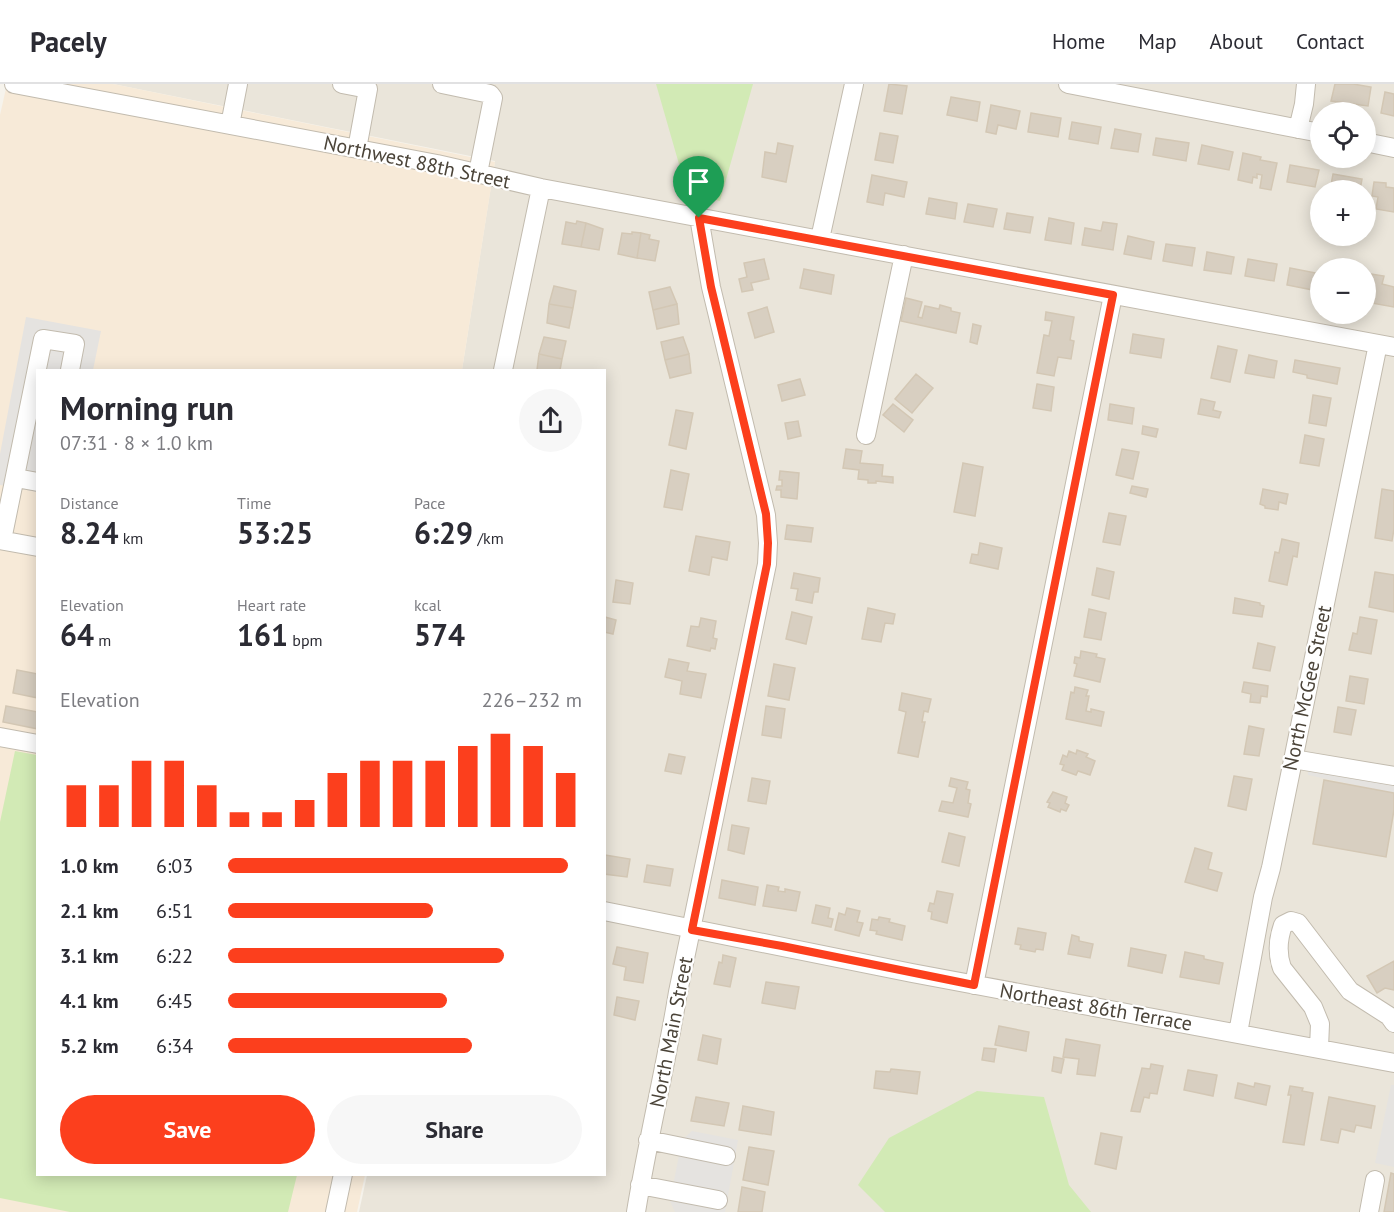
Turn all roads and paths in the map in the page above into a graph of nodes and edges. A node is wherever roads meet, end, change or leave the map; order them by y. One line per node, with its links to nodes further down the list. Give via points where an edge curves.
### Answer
1 (19, 84): 9 (street, Northwest 88th Street)
2 (238, 84): 9 (street)
3 (342, 84): 8 (street)
4 (442, 84): 15 (street, via 494,98)
5 (855, 84): 18 (street)
6 (1069, 84): 10 (street)
7 (1306, 84): 10 (street)
8 (371, 87): 14 (street)
9 (230, 125): 14 (street, Northwest 88th Street)
10 (1298, 129): 11 (street)
11 (1310, 131)
12 (1376, 144): 13 (street)
13 (1394, 148)
14 (357, 149): 15 (street, Northwest 88th Street)
15 (478, 173): 16 (street, Northwest 88th Street)
16 (541, 188): 17 (street, Northwest 88th Street); 24 (street)
17 (699, 218): 18 (street, Northwest 88th Street); 36 (street, North Main Street, via 711,287 766,514 768,543 765,576)
18 (820, 239): 19 (street, Northwest 88th Street)
19 (904, 255): 20 (street, Northwest 88th Street); 26 (street)
20 (1113, 295): 21 (street, Northwest 88th Street); 37 (street)
21 (1386, 345): 33 (street, North McGee Street)
22 (37, 369): 23 (street, via 43,339 75,344)
23 (70, 369)
24 (503, 369)
25 (36, 375): 27 (street)
26 (866, 435)
27 (16, 478): 28 (street); 29 (street)
28 (36, 482)
29 (1, 540): 30 (street)
30 (36, 547)
31 (0, 737): 32 (street)
32 (36, 744)
33 (1293, 759): 34 (street); 39 (street, North McGee Street)
34 (1392, 776)
35 (606, 911): 36 (street, Northeast 86th Terrace)
36 (692, 930): 37 (street, Northeast 86th Terrace); 42 (street, North Main Street)
37 (974, 985): 39 (street, Northeast 86th Terrace)
38 (1394, 1023): 40 (street, via 1350,991 1298,923 1291,921 1283,925 1279,938 1279,961 1313,1007 1320,1024)
39 (1238, 1033): 40 (street, Northeast 86th Terrace)
40 (1319, 1048): 41 (street, Northeast 86th Terrace)
41 (1394, 1063)
42 (648, 1140): 43 (street); 46 (street, North Main Street)
43 (726, 1156)
44 (343, 1176): 48 (street)
45 (1375, 1180): 50 (street)
46 (640, 1185): 47 (street); 49 (street, North Main Street)
47 (717, 1200)
48 (335, 1212)
49 (636, 1212)
50 (1369, 1212)

